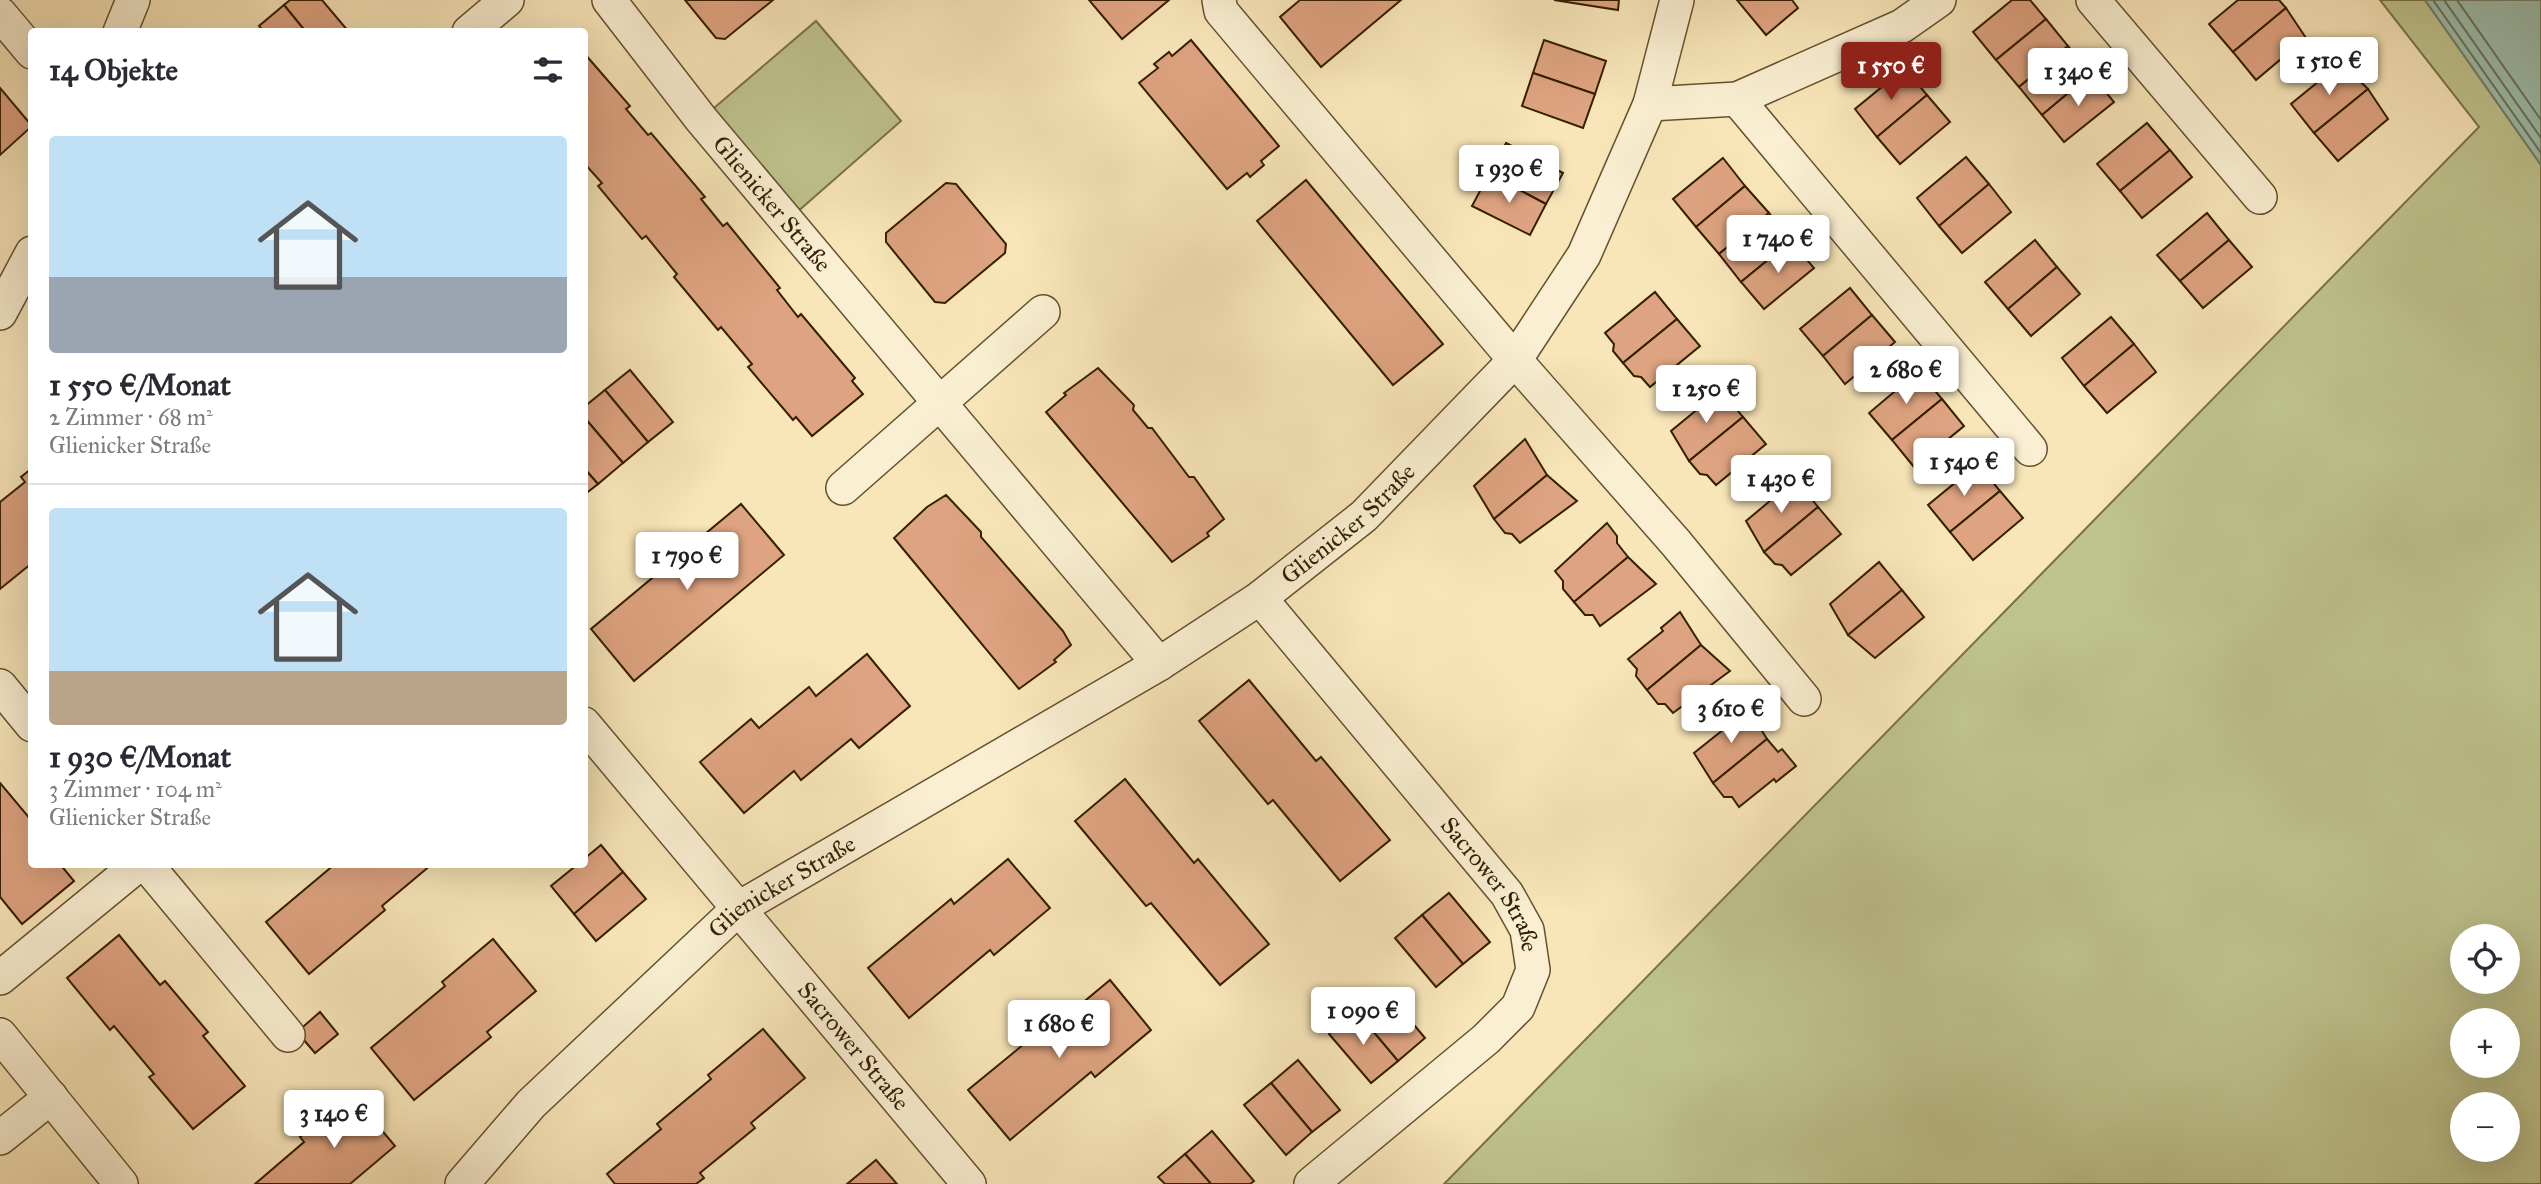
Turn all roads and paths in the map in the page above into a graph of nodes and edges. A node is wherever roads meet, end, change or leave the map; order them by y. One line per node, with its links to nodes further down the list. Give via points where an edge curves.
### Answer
1 (133, 0): 9 (street)
2 (507, 0): 10 (street)
3 (609, 0): 19 (street, Glienicker Straße, via 701,119)
4 (1219, 0): 18 (street, via 1221,11)
5 (1677, 0): 13 (street, Glienicker Straße)
6 (1939, 0): 12 (street, via 1902,26)
7 (2093, 0): 14 (street)
8 (0, 14): 11 (street)
9 (122, 28)
10 (474, 28)
11 (28, 47)
12 (1737, 99): 13 (street); 20 (street)
13 (1650, 104): 18 (street, Glienicker Straße, via 1584,255)
14 (2260, 197)
15 (28, 260): 17 (street)
16 (1043, 312): 19 (street)
17 (0, 313)
18 (1515, 360): 22 (street, Glienicker Straße, via 1364,516); 25 (street, via 1676,543)
19 (940, 403): 21 (street); 23 (street, Glienicker Straße)
20 (2030, 449)
21 (843, 488)
22 (1260, 598): 23 (street, Glienicker Straße); 39 (street, Sacrower Straße, via 1507,894 1527,930 1533,970 1518,1007 1486,1039)
23 (1159, 664): 30 (street, Glienicker Straße)
24 (0, 686): 26 (street)
25 (1804, 699)
26 (28, 719)
27 (588, 729): 30 (street, Sacrower Straße)
28 (134, 868): 31 (street)
29 (149, 868): 33 (street)
30 (739, 908): 37 (street, Glienicker Straße, via 531,1104); 38 (street, Sacrower Straße)
31 (0, 978)
32 (0, 1035): 34 (street)
33 (288, 1035)
34 (51, 1097): 35 (street); 36 (street)
35 (0, 1138)
36 (121, 1184)
37 (462, 1184)
38 (969, 1184)
39 (1311, 1184)

